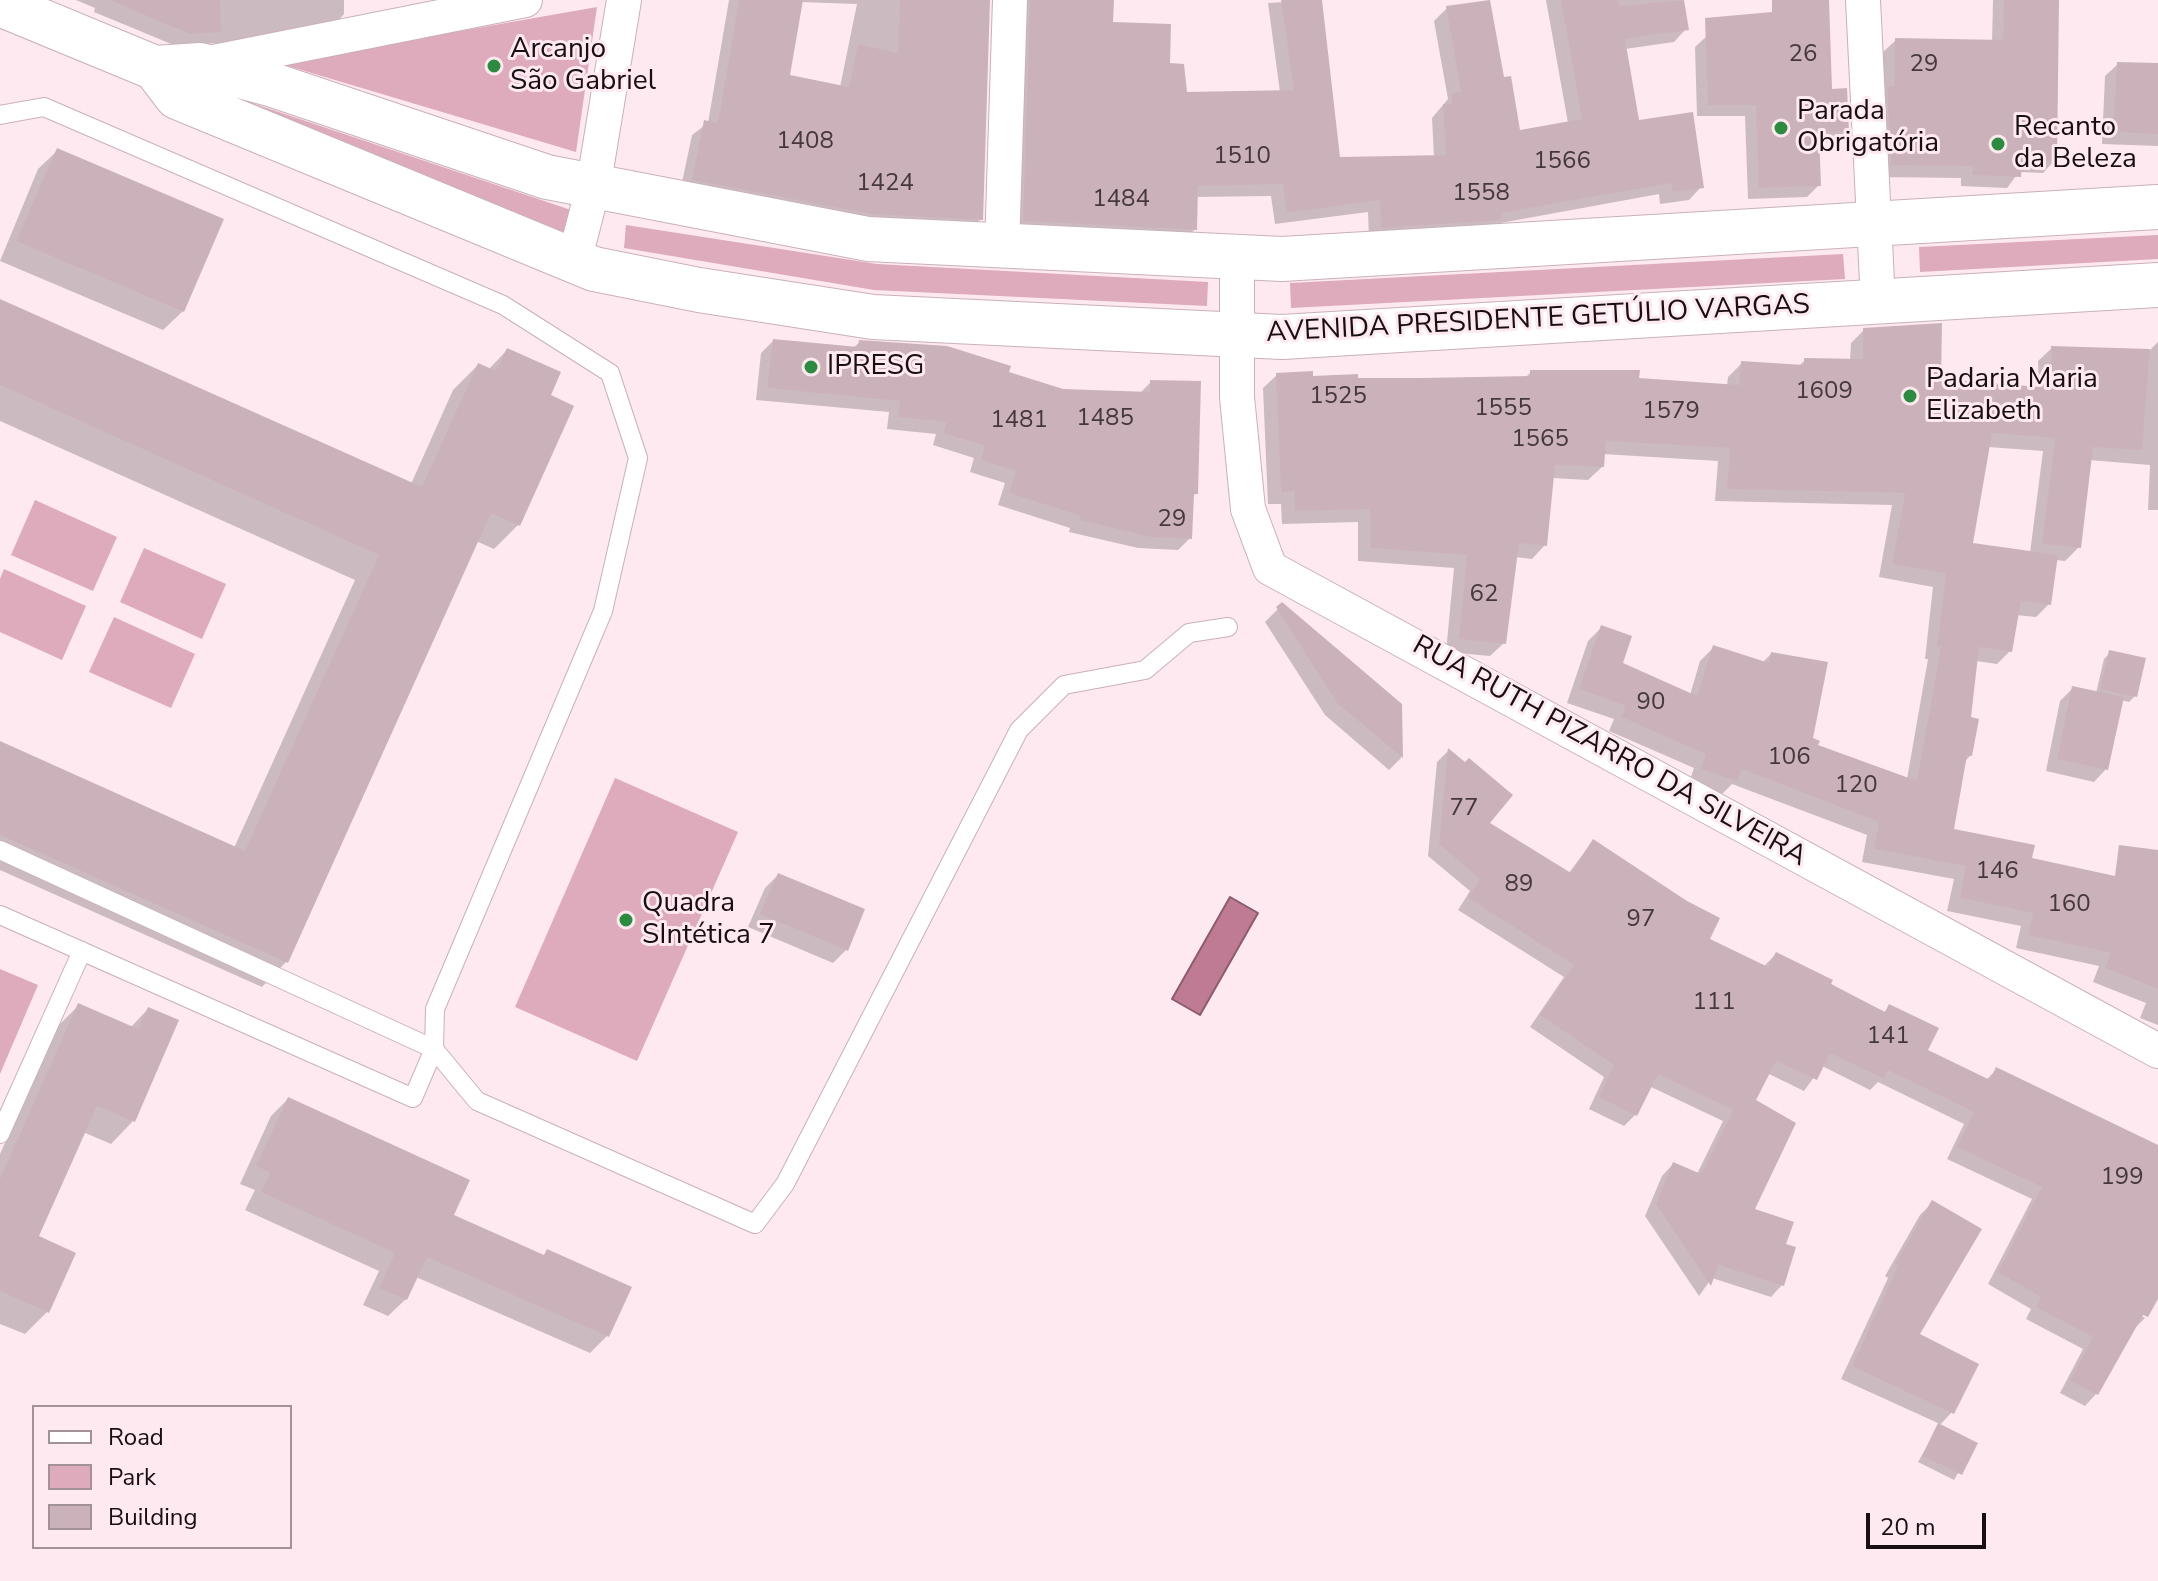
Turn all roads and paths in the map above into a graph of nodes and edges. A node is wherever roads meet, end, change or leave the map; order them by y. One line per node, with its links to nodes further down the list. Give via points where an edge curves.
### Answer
1 (525, 0): 6 (street)
2 (624, 0): 8 (street)
3 (1010, 0): 11 (street)
4 (1863, 0): 10 (street)
5 (0, 4): 6 (main road, AVENIDA PRESIDENTE GETÚLIO VARGAS)
6 (177, 77): 8 (main road, AVENIDA PRESIDENTE GETÚLIO VARGAS); 13 (main road, AVENIDA PRESIDENTE GETÚLIO VARGAS)
7 (0, 115): 21 (lane, via 44,107 503,305 610,373 638,458 603,611 435,1009)
8 (593, 188): 11 (main road, AVENIDA PRESIDENTE GETÚLIO VARGAS, via 868,239); 13 (street)
9 (2158, 207): 10 (main road, AVENIDA PRESIDENTE GETÚLIO VARGAS)
10 (1876, 222): 12 (main road, AVENIDA PRESIDENTE GETÚLIO VARGAS); 15 (street)
11 (1002, 247): 12 (main road, AVENIDA PRESIDENTE GETÚLIO VARGAS)
12 (1237, 258): 16 (street, RUA RUTH PIZARRO DA SILVEIRA)
13 (574, 261): 16 (main road, AVENIDA PRESIDENTE GETÚLIO VARGAS, via 699,290 873,317)
14 (2158, 285): 15 (main road, AVENIDA PRESIDENTE GETÚLIO VARGAS)
15 (1878, 302): 16 (main road, AVENIDA PRESIDENTE GETÚLIO VARGAS, via 1282,337)
16 (1236, 333): 22 (street, RUA RUTH PIZARRO DA SILVEIRA, via 1248,509 1270,568)
17 (1228, 627): 21 (lane, via 1189,633 1145,670 1064,685 1019,730 785,1184 755,1224 477,1101)
18 (0, 850): 21 (lane)
19 (0, 915): 20 (lane)
20 (82, 951): 21 (lane, via 413,1098); 23 (lane)
21 (434, 1049)
22 (2158, 1051)
23 (0, 1134)

